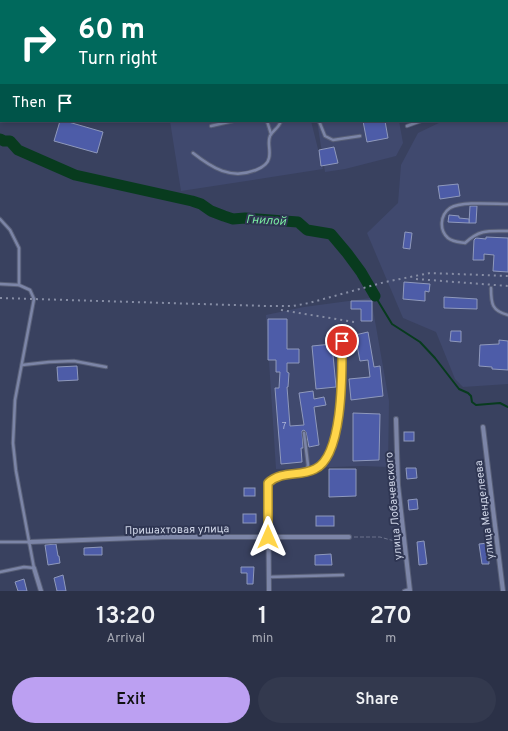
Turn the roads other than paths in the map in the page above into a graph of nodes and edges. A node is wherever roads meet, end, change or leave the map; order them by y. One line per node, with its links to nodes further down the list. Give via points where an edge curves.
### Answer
1 (229, 122): 6 (lane)
2 (267, 122): 8 (lane)
3 (281, 122): 8 (lane)
4 (319, 122): 9 (lane, via 325,136 333,140)
5 (419, 122): 7 (lane)
6 (211, 126)
7 (408, 126)
8 (271, 134): 10 (lane, via 268,143 269,158 266,163 247,173 231,173 215,168)
9 (360, 136)
10 (193, 153)
11 (508, 204): 13 (lane, via 454,206 444,214 441,223 443,232 456,242 465,243 473,235 484,231)
12 (0, 219): 15 (lane, via 10,230 19,248)
13 (508, 231)
14 (0, 284): 15 (lane)
15 (19, 285): 19 (lane, via 30,290 34,299)
16 (491, 288): 17 (lane, via 493,307 497,312)
17 (508, 316)
18 (342, 341): 24 (lane, via 341,396 335,438 323,464)
19 (22, 365): 20 (lane, via 74,361); 29 (lane, via 15,400 13,443)
20 (106, 367)
21 (396, 419): 34 (street, улица Лобачевского, via 398,485)
22 (483, 427): 38 (street, улица Менделеева)
23 (304, 434): 24 (lane, via 308,465)
24 (306, 472): 25 (lane, via 281,475)
25 (268, 483): 26 (street)
26 (268, 537): 27 (street, Пришахтовая улица); 29 (street, Пришахтовая улица, via 163,537); 33 (street)
27 (349, 537)
28 (0, 542): 29 (lane)
29 (29, 542): 30 (lane)
30 (34, 568): 31 (lane, via 24,567); 35 (street)
31 (0, 572)
32 (342, 575): 33 (lane)
33 (269, 577): 36 (street)
34 (410, 590): 37 (lane)
35 (41, 591)
36 (269, 591)
37 (404, 591)
38 (503, 591)

